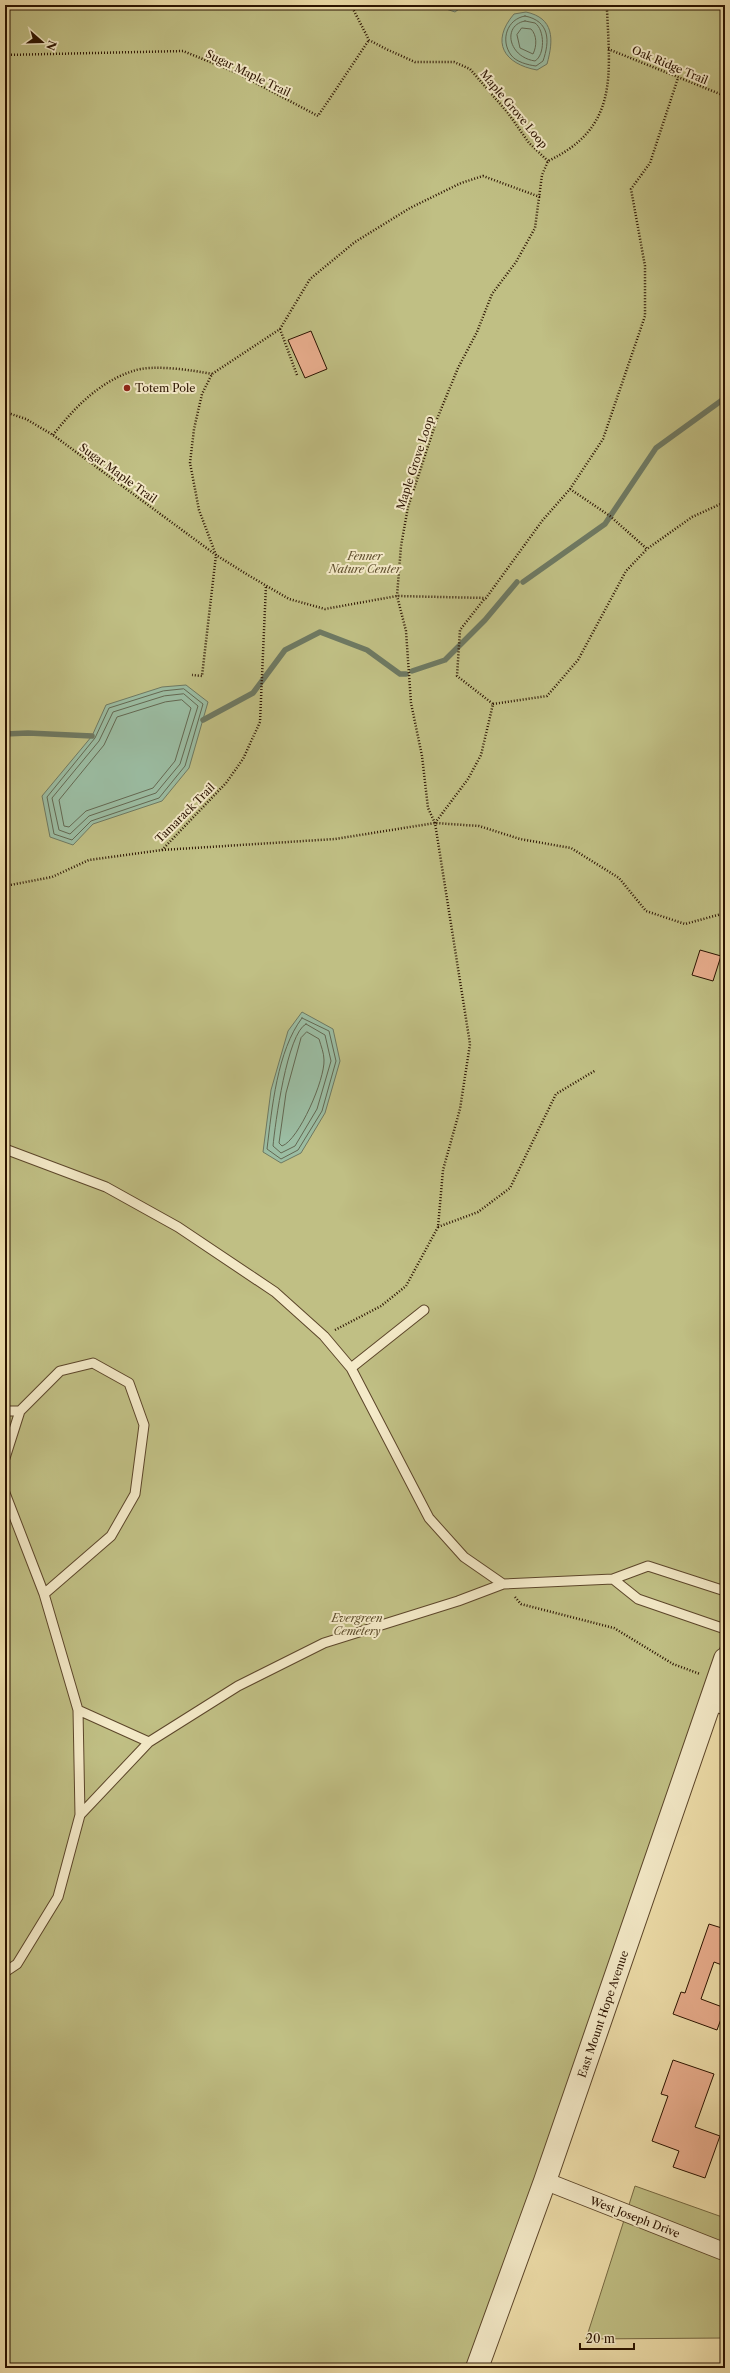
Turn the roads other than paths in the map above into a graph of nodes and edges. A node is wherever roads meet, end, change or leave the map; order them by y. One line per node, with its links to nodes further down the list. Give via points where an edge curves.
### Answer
1 (5, 1149): 3 (lane, via 106,1187 178,1227 275,1292 324,1336)
2 (424, 1310): 3 (lane)
3 (351, 1368): 9 (lane, via 429,1518 464,1558)
4 (5, 1410): 5 (lane)
5 (20, 1411): 6 (lane); 11 (lane, via 60,1371 93,1363 129,1383 144,1425 135,1494 111,1536)
6 (5, 1458)
7 (5, 1493): 11 (lane)
8 (613, 1579): 9 (lane); 10 (lane, via 648,1566); 12 (lane, via 638,1599)
9 (503, 1584): 16 (lane, via 324,1644 238,1686)
10 (725, 1591)
11 (44, 1594): 15 (lane)
12 (725, 1630)
13 (725, 1659): 14 (street, East Mount Hope Avenue)
14 (718, 1703): 19 (street, East Mount Hope Avenue)
15 (78, 1710): 16 (lane); 17 (lane)
16 (148, 1742): 17 (lane)
17 (80, 1815): 18 (lane, via 58,1897 17,1964)
18 (5, 1972)
19 (545, 2181): 20 (street, West Joseph Drive); 21 (street, East Mount Hope Avenue)
20 (725, 2252)
21 (477, 2368)

